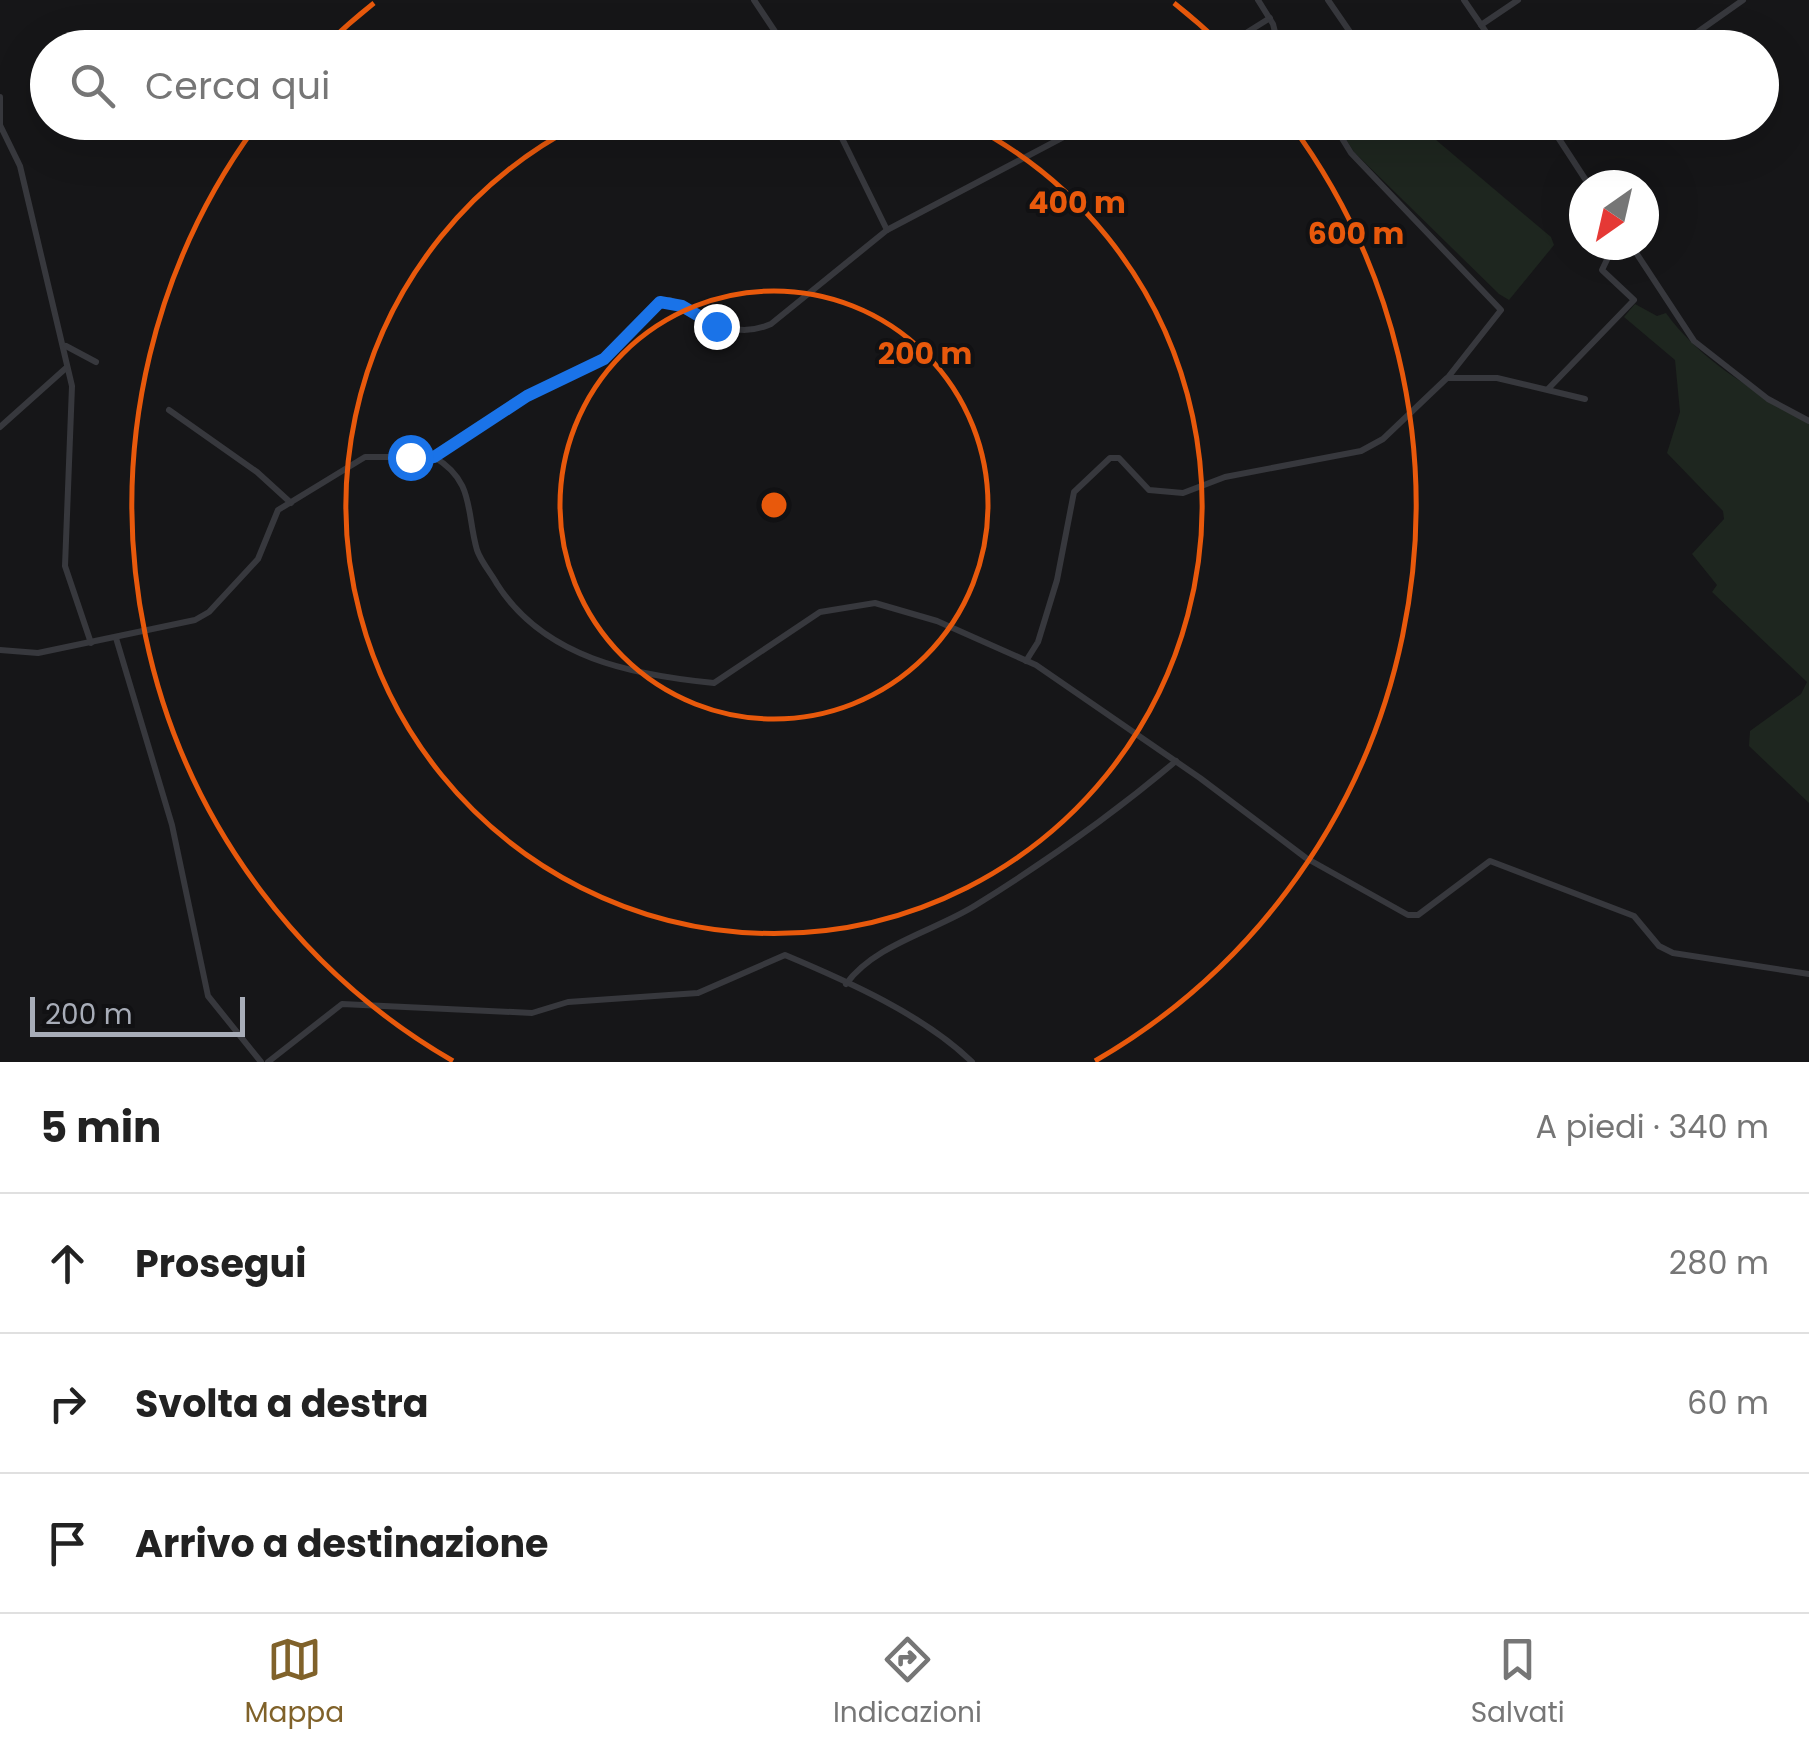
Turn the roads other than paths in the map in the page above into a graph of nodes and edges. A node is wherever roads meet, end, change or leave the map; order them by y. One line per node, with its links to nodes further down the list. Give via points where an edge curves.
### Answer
1 (754, 0): 9 (street)
2 (1258, 0): 7 (street)
3 (1328, 0): 12 (street)
4 (1464, 0): 8 (street)
5 (1518, 0): 8 (street)
6 (1743, 0): 14 (street)
7 (1270, 18): 10 (street); 11 (street)
8 (1481, 25): 13 (street)
9 (774, 30)
10 (1251, 30)
11 (1274, 30)
12 (1349, 30)
13 (1484, 30)
14 (1700, 30)
15 (0, 97): 24 (street, via 0,125 20,166)
16 (843, 140): 21 (street)
17 (1058, 140): 21 (street)
18 (1343, 140): 27 (street, via 1501,310)
19 (1559, 140): 20 (street)
20 (1579, 170)
21 (887, 230): 33 (street, via 759,330 716,326 660,302 604,359 527,396)
22 (1607, 260): 28 (street, via 1602,270 1634,300)
23 (1640, 260): 31 (street, via 1694,341 1768,399)
24 (65, 346): 25 (street); 26 (street)
25 (96, 362)
26 (66, 368): 32 (street); 36 (street, via 72,386 65,566)
27 (1448, 378): 28 (street, via 1472,375); 38 (street, via 1361,451 1239,474 1183,493 1149,490 1119,458 1110,458 1074,492 1057,580)
28 (1547, 390): 29 (street)
29 (1585, 400)
30 (168, 410): 34 (street)
31 (1809, 421)
32 (0, 427)
33 (434, 457): 34 (street, via 366,457); 38 (street, via 467,489 478,552 525,620 564,647 620,668 714,684 820,612 876,603 937,621)
34 (290, 503): 35 (street, via 270,522 258,559 208,612 171,628)
35 (116, 638): 36 (street); 42 (street, via 172,826 208,996)
36 (90, 643): 37 (street, via 38,653)
37 (0, 650)
38 (1026, 661): 39 (street)
39 (1176, 761): 40 (street, via 1306,858 1408,916 1490,861 1634,916 1672,953); 41 (street, via 1098,827 972,908 859,966)
40 (1809, 974)
41 (846, 984): 42 (street, via 785,955 698,993 568,1002 532,1013 342,1004); 43 (street, via 939,1032)
42 (264, 1062)
43 (972, 1062)

